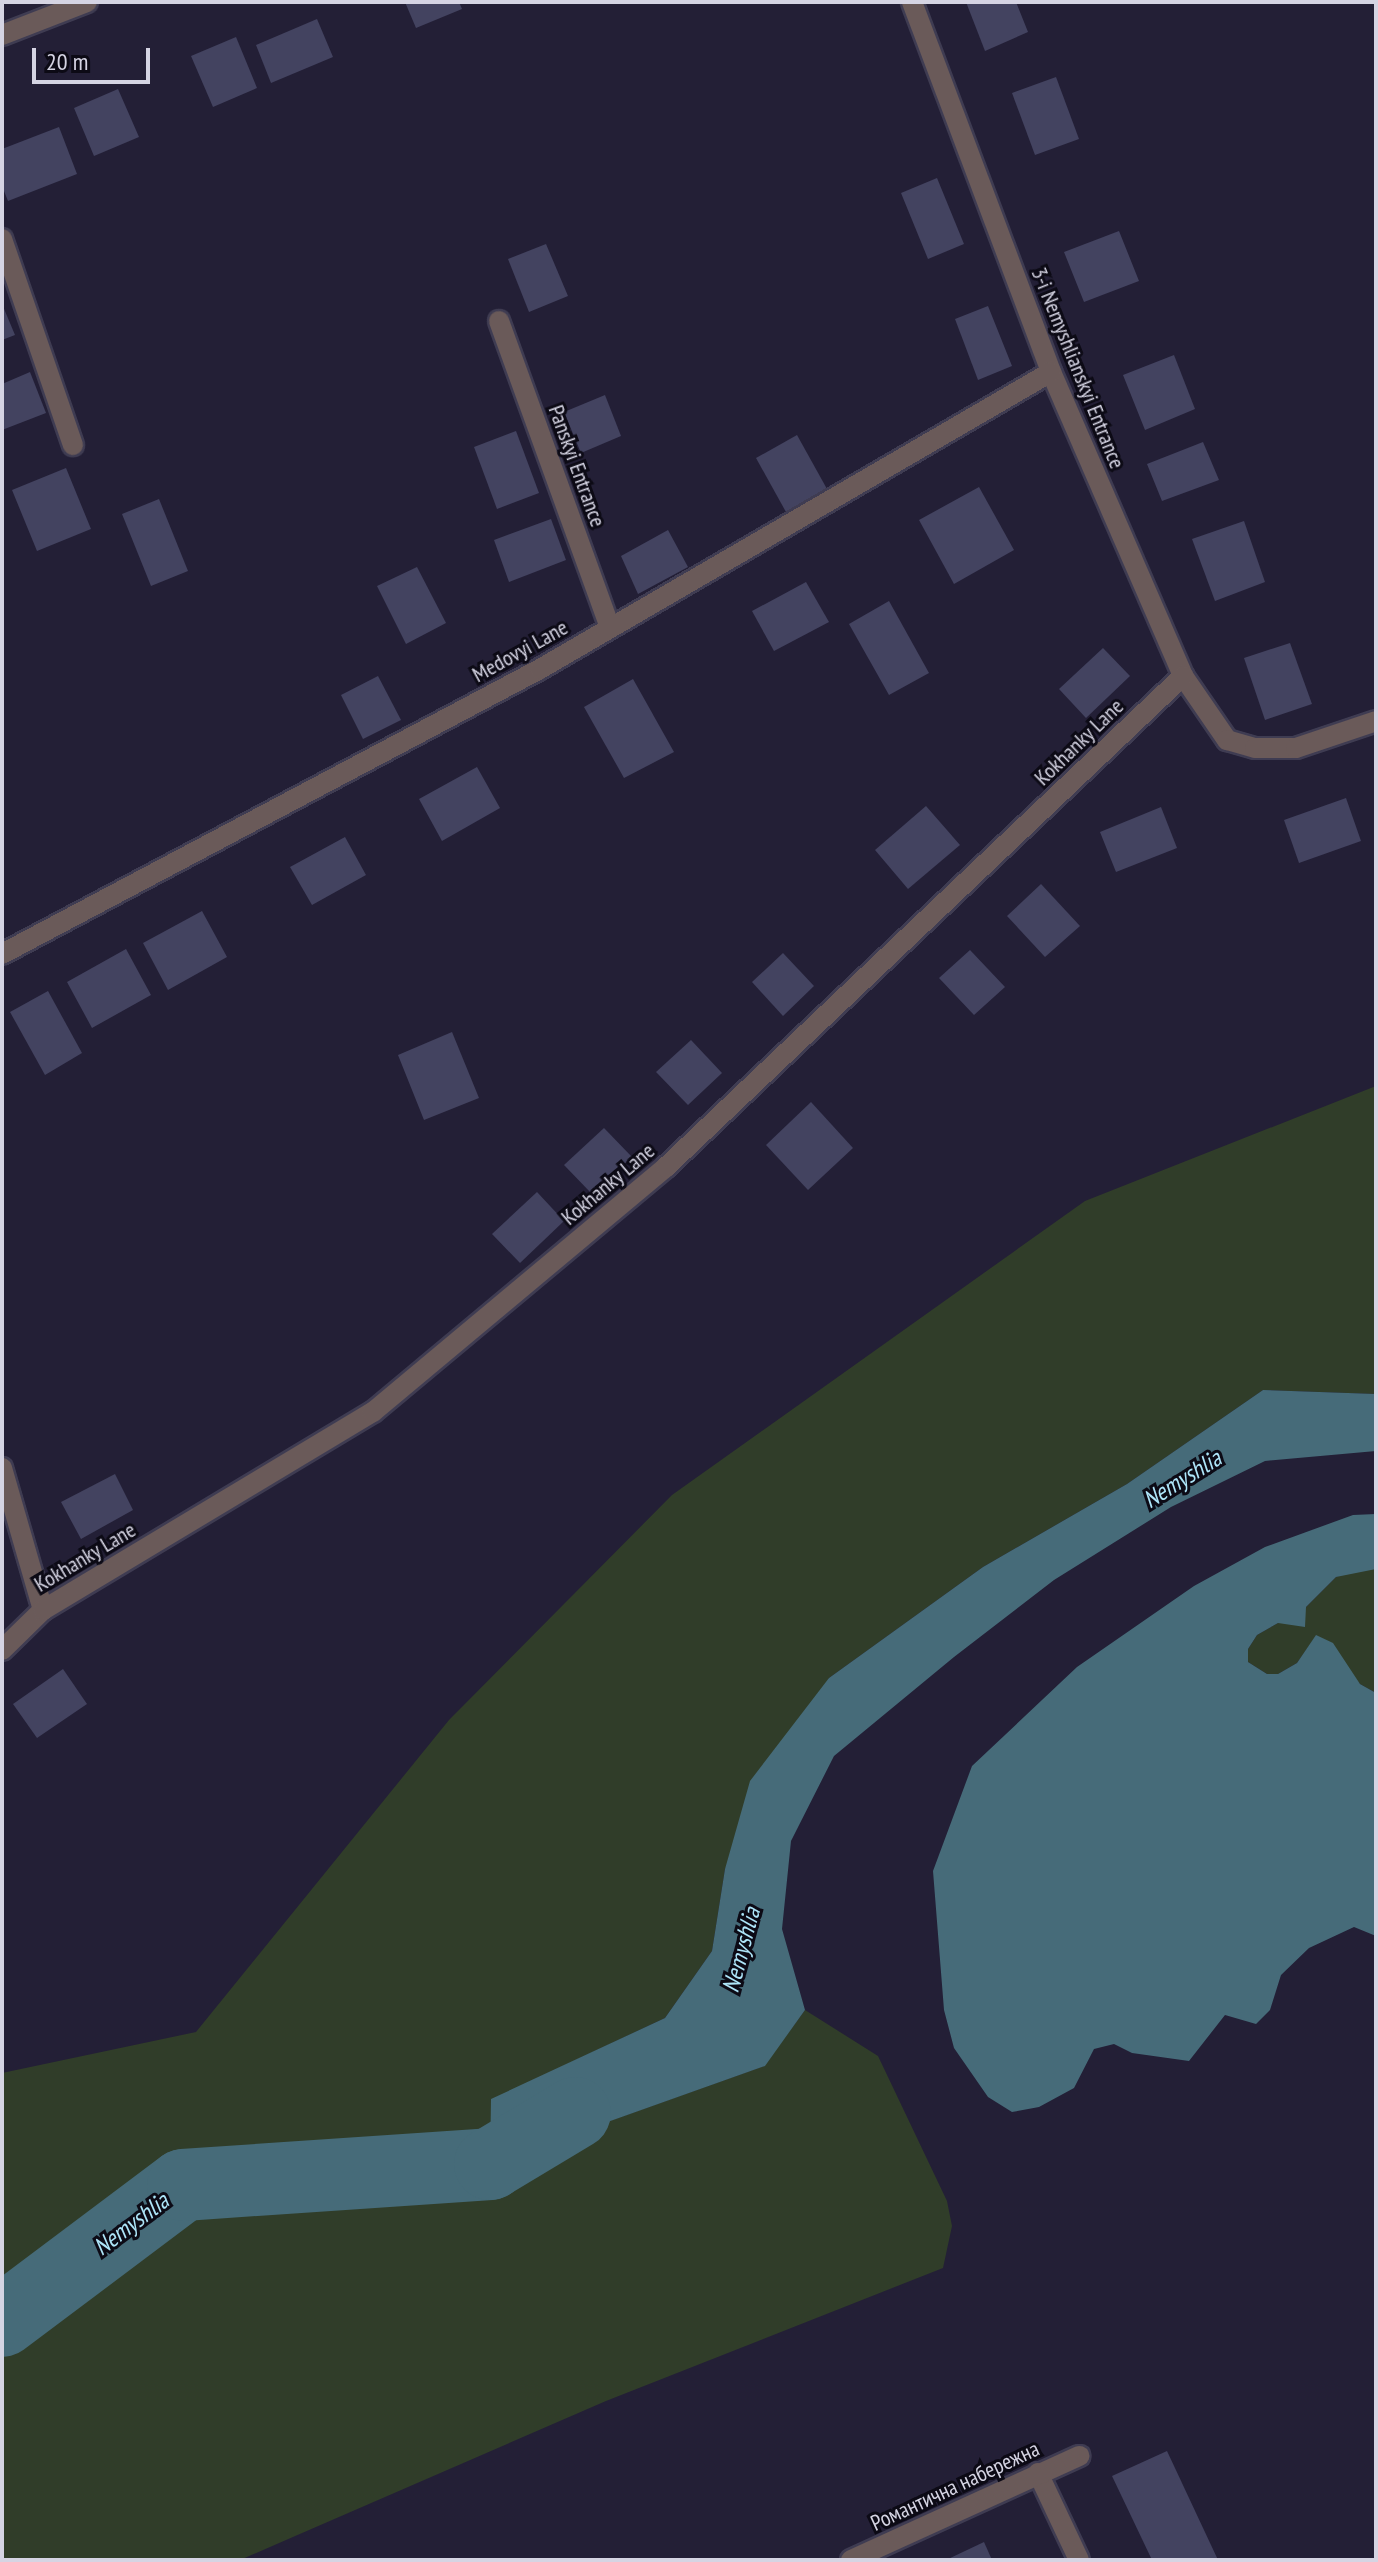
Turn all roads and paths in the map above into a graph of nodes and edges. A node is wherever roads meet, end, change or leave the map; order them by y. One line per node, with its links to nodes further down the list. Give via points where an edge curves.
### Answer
1 (87, 2): 3 (street)
2 (912, 2): 6 (street, 3-i Nemyshlianskyi Entrance)
3 (2, 35)
4 (2, 239): 7 (street)
5 (499, 321): 8 (street, Panskyi Entrance)
6 (1051, 372): 8 (street, Medovyi Lane); 9 (street, 3-i Nemyshlianskyi Entrance)
7 (73, 445)
8 (610, 628): 11 (street, Medovyi Lane)
9 (1183, 676): 10 (street, 3-i Nemyshlianskyi Entrance, via 1227,740 1255,748 1296,748); 13 (street, Kokhanky Lane, via 666,1167 373,1412)
10 (1376, 721)
11 (2, 954)
12 (2, 1468): 13 (street)
13 (43, 1610): 14 (street, Kokhanky Lane)
14 (2, 1650)
15 (1079, 2456): 16 (street, Романтична набережна)
16 (1038, 2473): 17 (street, Романтична набережна); 18 (street)
17 (851, 2560)
18 (1079, 2560)

